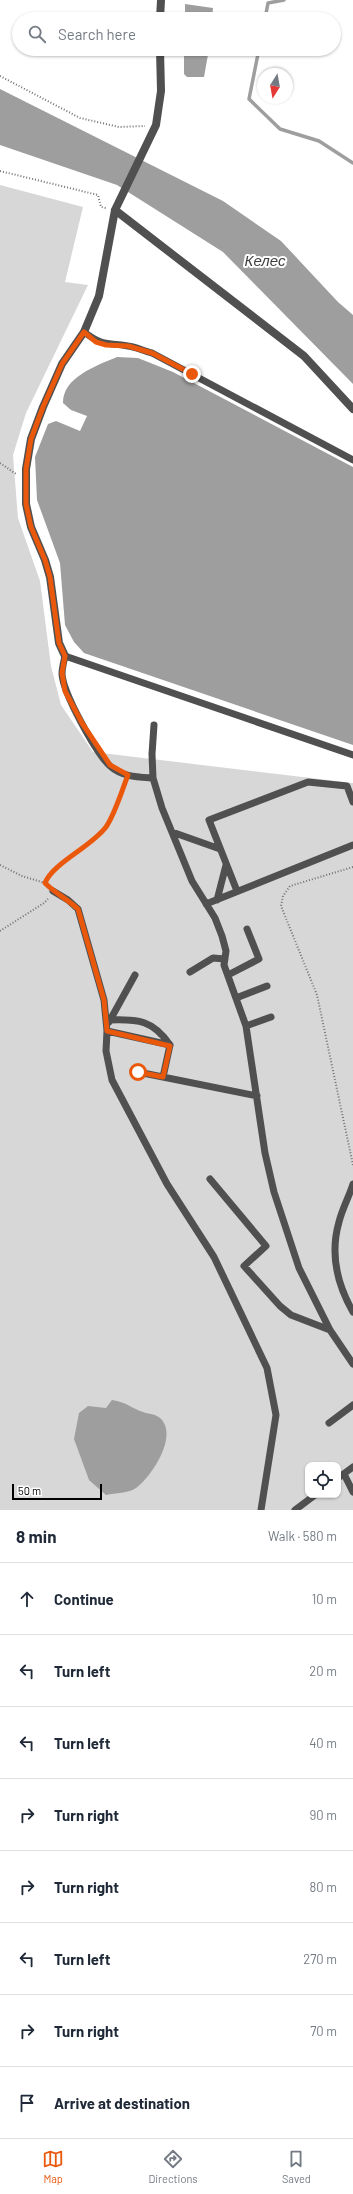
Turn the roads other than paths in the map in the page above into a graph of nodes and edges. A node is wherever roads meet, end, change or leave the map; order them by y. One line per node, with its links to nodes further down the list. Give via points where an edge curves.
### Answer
1 (162, 0): 2 (street)
2 (161, 12)
3 (160, 56): 4 (street, via 161,91 156,125)
4 (115, 210): 5 (street, via 99,296); 6 (street, via 304,356)
5 (84, 332): 7 (lane, via 96,342 128,346 152,353); 8 (street, via 62,364 43,407 31,439 26,480 26,504 31,527 50,577 59,643)
6 (353, 409)
7 (353, 460)
8 (65, 656): 10 (lane); 11 (lane, via 62,673 65,691 82,723 110,765 128,775)
9 (154, 725): 11 (lane)
10 (353, 755)
11 (154, 778): 13 (lane)
12 (353, 802): 15 (lane, via 346,786 308,782 209,820)
13 (172, 832): 15 (lane); 20 (lane, via 192,881)
14 (353, 845): 18 (lane)
15 (220, 849): 16 (lane)
16 (226, 865): 18 (lane); 19 (lane)
17 (53, 891): 29 (lane, via 78,909 104,1000)
18 (237, 892): 19 (lane)
19 (217, 900): 20 (lane)
20 (206, 904): 22 (lane, via 222,936 226,951)
21 (247, 929): 25 (lane, via 259,958)
22 (225, 959): 23 (lane, via 213,958); 25 (lane, via 224,965)
23 (190, 972)
24 (135, 975): 29 (lane)
25 (228, 975): 27 (lane)
26 (268, 986): 27 (lane)
27 (236, 998): 30 (lane)
28 (271, 1017): 30 (lane)
29 (108, 1026): 31 (lane); 31 (lane, via 135,1019 143,1021 163,1036); 46 (lane, via 106,1051 112,1080 167,1184 214,1256 266,1368 276,1415)
30 (246, 1026): 34 (lane)
31 (170, 1046): 33 (lane)
32 (138, 1072): 33 (lane)
33 (163, 1077): 34 (lane)
34 (257, 1096): 38 (lane, via 265,1153 274,1192 299,1268)
35 (210, 1179): 38 (lane, via 266,1246 244,1266 291,1315)
36 (353, 1184): 37 (lane, via 338,1222 334,1250 336,1271)
37 (353, 1312)
38 (330, 1330): 39 (lane)
39 (353, 1364)
40 (353, 1405): 41 (lane)
41 (329, 1423)
42 (353, 1467): 43 (lane)
43 (341, 1476): 44 (lane)
44 (353, 1492)
45 (311, 1498): 47 (lane)
46 (261, 1510)
47 (295, 1510)

